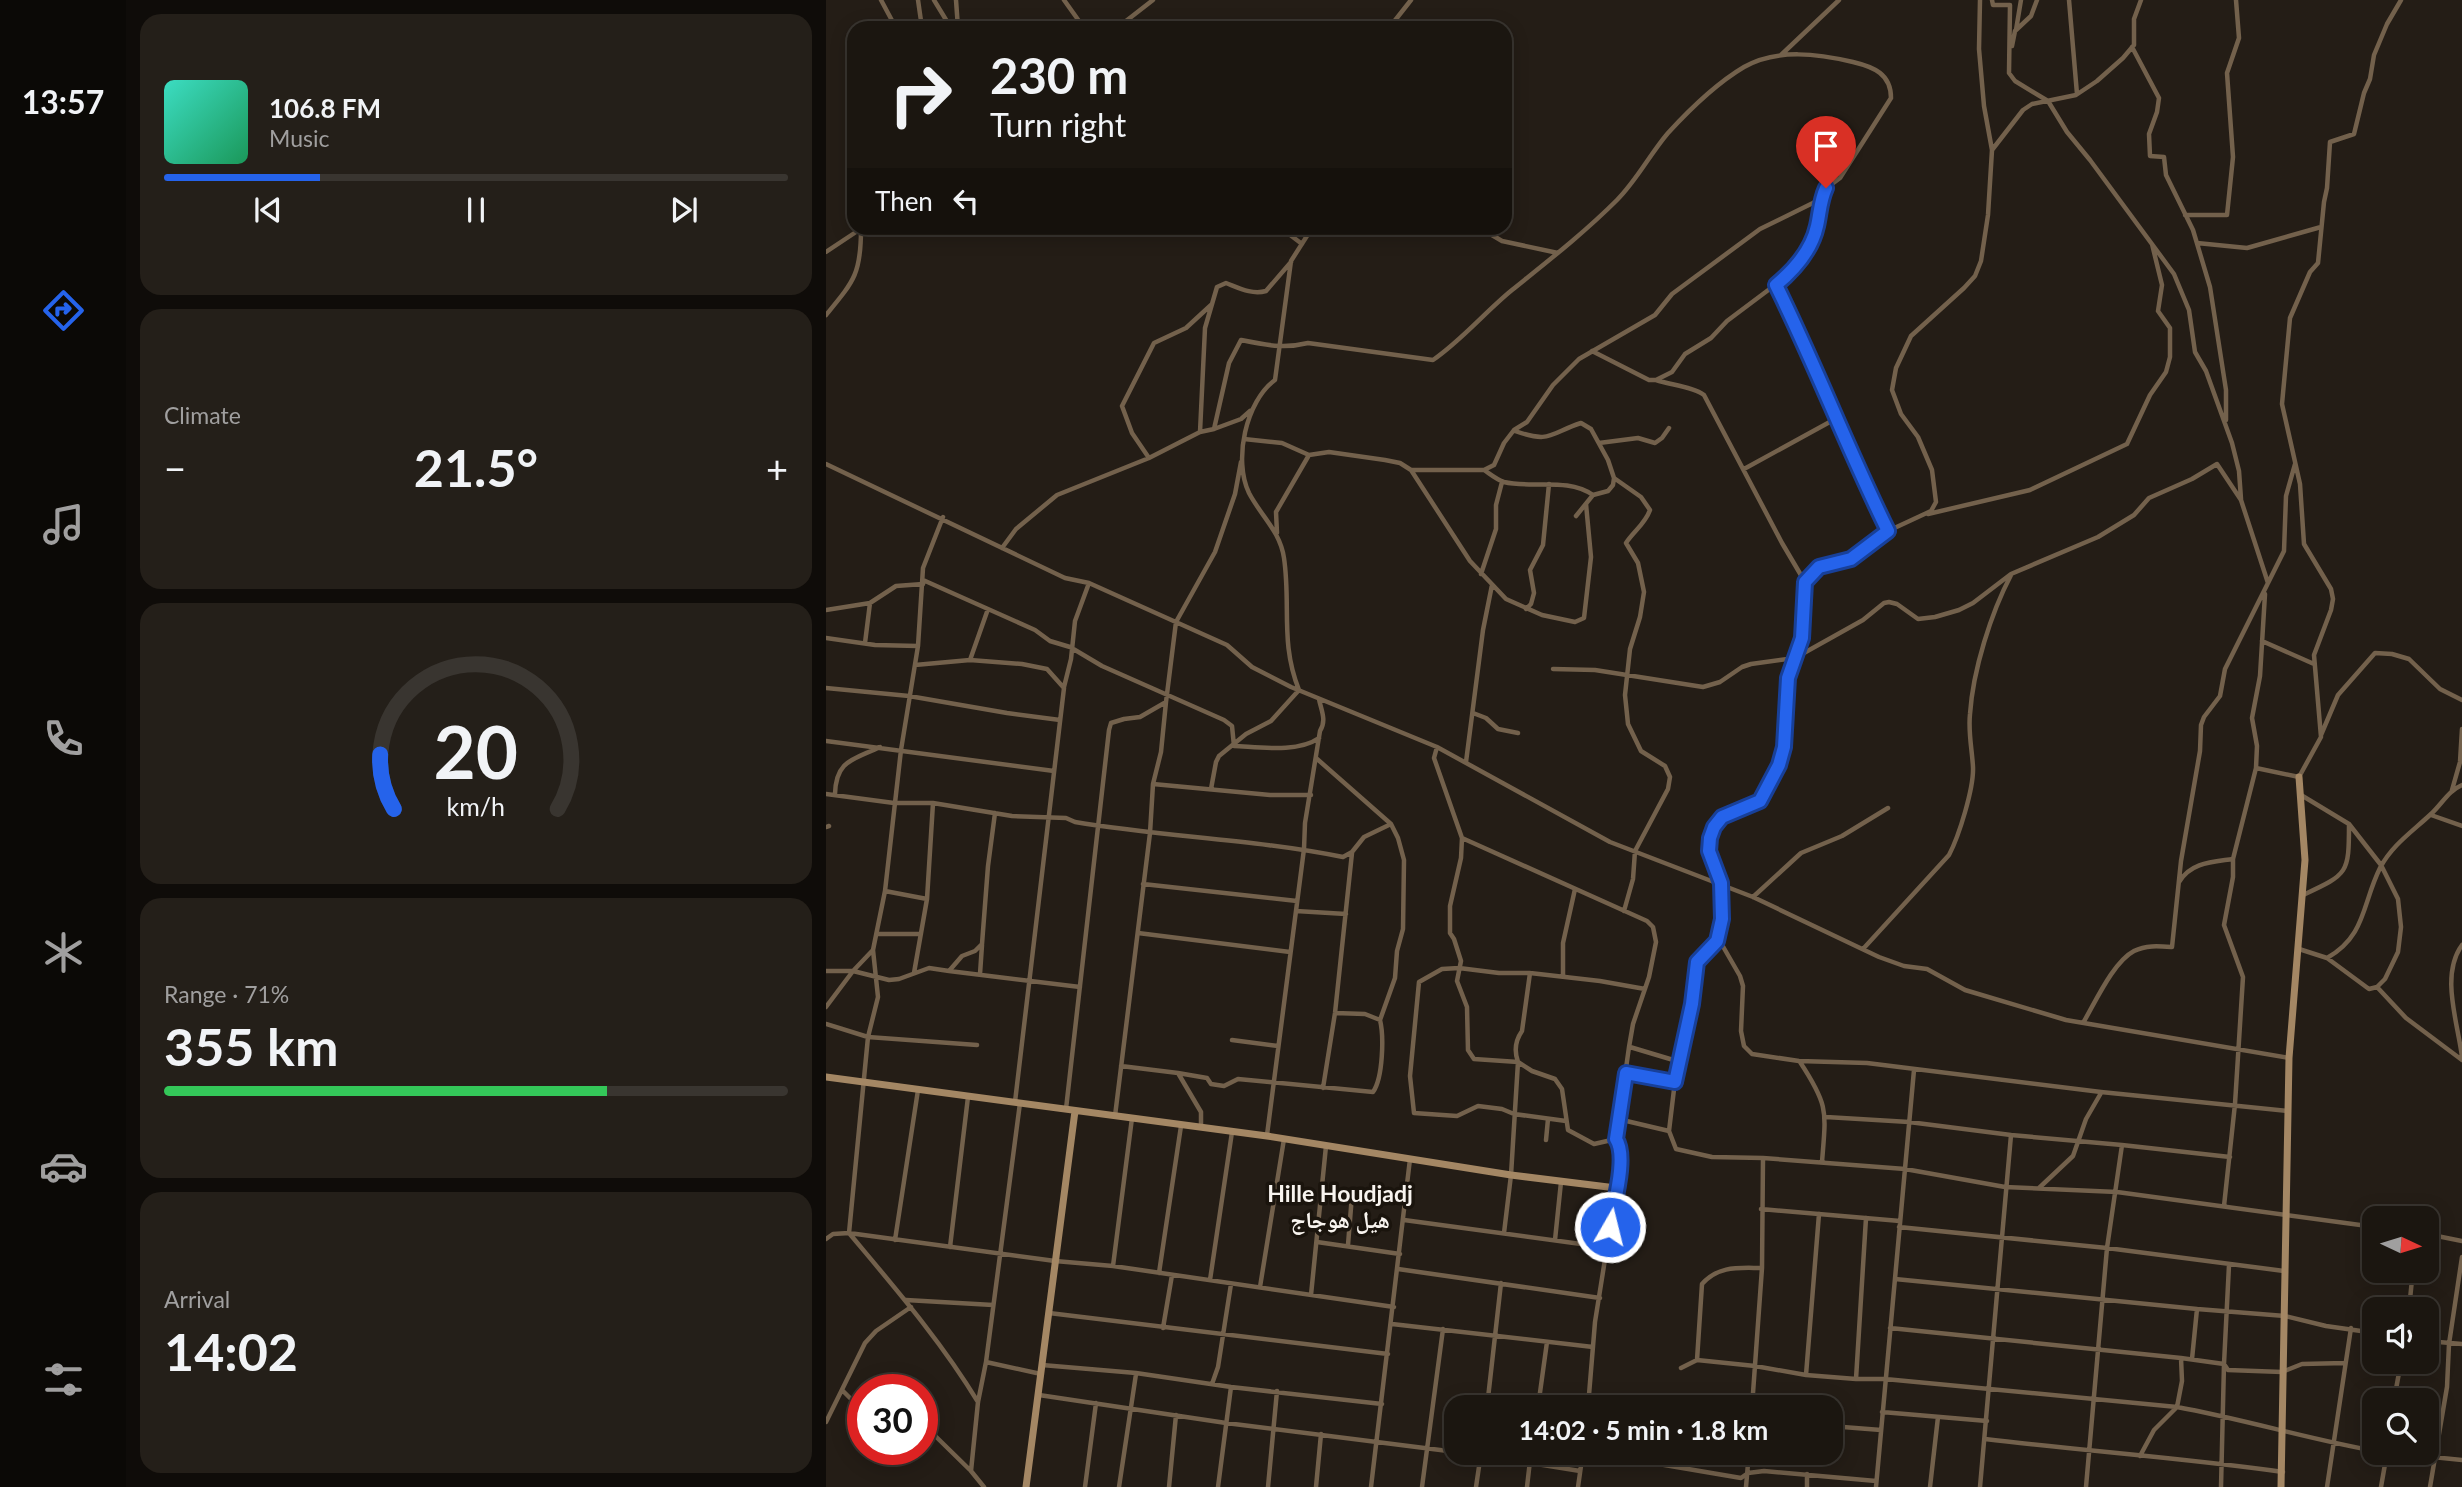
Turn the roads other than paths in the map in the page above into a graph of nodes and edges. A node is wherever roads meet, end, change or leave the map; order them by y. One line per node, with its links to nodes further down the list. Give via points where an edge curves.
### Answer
1 (881, 0): 17 (street)
2 (918, 0): 18 (street)
3 (934, 0): 19 (street)
4 (956, 0): 20 (street)
5 (1064, 0): 21 (street)
6 (1153, 0): 22 (street)
7 (1411, 0): 23 (street)
8 (1839, 0): 27 (street)
9 (1980, 0): 30 (street, via 1979,49)
10 (1992, 0): 26 (street, via 1993,5 2010,5)
11 (2021, 0): 24 (street)
12 (2037, 0): 24 (street, via 2031,16)
13 (2069, 0): 28 (street)
14 (2141, 0): 25 (street)
15 (2236, 0): 32 (street, via 2239,38 2227,73 2233,157 2227,215)
16 (2401, 0): 33 (street, via 2374,55 2354,134 2330,142)
17 (892, 21)
18 (921, 21)
19 (947, 21)
20 (958, 21)
21 (1079, 21)
22 (1126, 21)
23 (1394, 21)
24 (2015, 31): 26 (street)
25 (2132, 47): 28 (street); 32 (street, via 2159,97 2149,134 2150,156 2164,157 2166,175)
26 (2010, 50): 29 (street, via 2009,73)
27 (1779, 57): 31 (street, via 1810,54 1854,62 1880,72 1891,89 1891,98 1873,128); 43 (street, via 1745,67 1712,92 1667,134 1618,199)
28 (2077, 94): 29 (street)
29 (2048, 101): 30 (street, via 2023,110); 39 (street)
30 (1992, 150): 75 (street, via 1988,215 1975,276 1911,336 1893,379 1894,400 1918,437 1935,483 1936,502)
31 (1822, 199): 45 (street, via 1810,243); 49 (street, via 1760,229 1672,294 1655,314)
32 (2185, 215): 40 (street)
33 (2321, 227): 40 (street, via 2247,248); 63 (street, via 2318,263 2298,298 2288,333 2281,404)
34 (852, 235): 42 (street)
35 (861, 235): 47 (street, via 852,284)
36 (1290, 235): 41 (street)
37 (1308, 235): 41 (street)
38 (1492, 235): 43 (street)
39 (2150, 240): 53 (street, via 2174,274 2189,310 2194,352); 75 (street, via 2162,285 2158,311 2170,328 2170,358 2127,444 2030,489)
40 (2197, 243): 53 (street, via 2210,287 2225,381)
41 (1302, 244): 44 (street)
42 (826, 252)
43 (1559, 253): 48 (street, via 1433,360 1308,343)
44 (1291, 261): 46 (street, via 1266,291 1255,293 1226,284 1217,287); 48 (street)
45 (1776, 285): 50 (street, via 1685,354 1672,372); 52 (street)
46 (1212, 305): 57 (street, via 1205,327); 62 (street, via 1186,328 1154,343 1122,406 1132,433)
47 (826, 315)
48 (1280, 347): 51 (street, via 1275,380); 55 (street, via 1241,340 1229,363)
49 (1592, 351): 50 (street); 56 (street, via 1569,368 1527,422)
50 (1656, 380): 65 (street, via 1696,388 1704,395)
51 (1252, 408): 55 (street, via 1241,419); 58 (street)
52 (1837, 418): 65 (street); 77 (street)
53 (2226, 422): 72 (street, via 2239,471)
54 (1669, 428): 59 (street, via 1655,443 1638,438)
55 (1214, 429): 57 (street)
56 (1514, 430): 59 (street, via 1531,437 1552,436 1581,423); 67 (street, via 1498,461)
57 (1200, 432): 62 (street)
58 (1244, 439): 60 (street); 61 (street, via 1282,443)
59 (1599, 443): 68 (street)
60 (1242, 454): 78 (street, via 1248,491); 92 (street, via 1235,494 1215,552)
61 (1309, 455): 66 (street, via 1360,455 1400,463); 78 (street, via 1276,512)
62 (1149, 458): 79 (street, via 1057,495 1016,529)
63 (2295, 463): 85 (street, via 2286,496 2284,551); 100 (street, via 2304,544 2333,599 2317,640)
64 (826, 464): 76 (street)
65 (1744, 469): 83 (street)
66 (1411, 470): 67 (street); 80 (street)
67 (1484, 470): 69 (street)
68 (1614, 478): 71 (street, via 1608,491); 103 (street, via 1641,497 1650,510 1626,544 1638,562 1644,592)
69 (1502, 482): 70 (street); 80 (street, via 1496,529)
70 (1549, 484): 71 (street); 90 (street, via 1544,545 1530,570 1534,593)
71 (1593, 495): 73 (street)
72 (2241, 500): 81 (street, via 2220,466 2213,465 2192,480 2149,498 2134,515 2098,537); 85 (street)
73 (1587, 504): 74 (street); 90 (street, via 1591,557 1584,618 1575,622)
74 (1576, 516)
75 (1923, 516): 77 (street)
76 (943, 517): 79 (street); 82 (street, via 923,568)
77 (1888, 531): 83 (street, via 1851,559 1819,567)
78 (1277, 534): 106 (street, via 1284,564 1288,652)
79 (1002, 548): 84 (street, via 1065,578)
80 (1481, 573): 86 (street)
81 (2011, 574): 98 (street, via 1973,603 1935,617 1918,619 1897,604 1884,603 1863,620); 171 (street, via 1998,598 1973,692 1969,737 1973,769 1956,842)
82 (923, 582): 88 (street, via 896,586); 89 (street); 96 (street)
83 (1805, 582): 98 (street, via 1802,638)
84 (1089, 583): 92 (street); 97 (street)
85 (2268, 583): 87 (street)
86 (1492, 585): 90 (street); 112 (street)
87 (2266, 591): 94 (street); 161 (street, via 2225,669 2220,696 2201,725)
88 (870, 603): 91 (street); 95 (street)
89 (988, 609): 97 (street, via 1035,630 1050,642); 99 (street)
90 (1526, 609)
91 (826, 610)
92 (1176, 622): 106 (street, via 1227,645 1252,667); 107 (street)
93 (826, 638): 95 (street)
94 (2262, 641): 100 (street); 125 (street, via 2252,718)
95 (866, 643): 96 (street)
96 (918, 646): 101 (street)
97 (1070, 647): 105 (street); 107 (street)
98 (1794, 658): 103 (street, via 1751,664 1703,687); 153 (street, via 1787,687 1784,747 1767,791 1756,805 1722,817 1710,838 1709,851)
99 (970, 660): 101 (street); 105 (street, via 1047,668)
100 (2314, 664): 116 (street)
101 (915, 665): 108 (street)
102 (1553, 669): 103 (street)
103 (1628, 676): 149 (street, via 1625,695 1631,731 1642,751 1665,766 1670,777)
104 (826, 688): 108 (street)
105 (1064, 688): 113 (street)
106 (1299, 690): 109 (street); 119 (street, via 1271,721)
107 (1167, 695): 111 (street); 119 (street, via 1232,726)
108 (909, 696): 113 (street); 122 (street)
109 (1319, 699): 117 (street, via 1324,719); 121 (street)
110 (2462, 700): 116 (street, via 2440,689 2409,660 2375,653 2338,695)
111 (1166, 702): 128 (street); 144 (street, via 1140,717 1111,723)
112 (1473, 713): 115 (street, via 1498,729); 124 (street)
113 (1060, 720): 126 (street)
114 (2462, 729): 131 (street, via 2460,762)
115 (1518, 733)
116 (2321, 737): 127 (street)
117 (1319, 738): 119 (street, via 1298,746); 123 (street)
118 (826, 741): 120 (street)
119 (1234, 746): 130 (street, via 1216,760)
120 (880, 747): 122 (street); 133 (street, via 846,763 836,777)
121 (1437, 747): 124 (street); 147 (street, via 1434,758)
122 (901, 750): 126 (street); 136 (street)
123 (1316, 758): 135 (street); 142 (street)
124 (1466, 762): 149 (street, via 1580,827)
125 (2256, 768): 127 (street); 151 (street)
126 (1054, 771): 141 (street)
127 (2299, 777): 134 (street)
128 (1153, 784): 130 (street); 146 (street)
129 (2462, 785): 131 (street)
130 (1211, 789): 135 (street)
131 (2451, 793): 140 (street)
132 (826, 794): 133 (street)
133 (835, 794): 136 (street)
134 (2300, 794): 143 (street); 157 (street, via 2305,860)
135 (1311, 795): 148 (street)
136 (894, 803): 137 (street); 156 (street)
137 (933, 803): 139 (street); 159 (street)
138 (1888, 808): 158 (street, via 1842,836 1801,853)
139 (995, 813): 141 (street); 169 (street)
140 (2431, 815): 145 (street); 152 (street, via 2403,838)
141 (1049, 818): 144 (street); 185 (street)
142 (1391, 824): 150 (street, via 1364,837); 191 (street, via 1404,860 1404,929 1395,978)
143 (2349, 824): 152 (street); 157 (street, via 2346,866 2337,879)
144 (1099, 825): 146 (street); 186 (street)
145 (2462, 826)
146 (1150, 833): 148 (street); 154 (street)
147 (1462, 838): 155 (street); 176 (street, via 1450,906 1450,933 1460,953)
148 (1304, 849): 150 (street, via 1343,857); 160 (street)
149 (1635, 851): 153 (street); 163 (street)
150 (1352, 852): 164 (street)
151 (2234, 859): 161 (street, via 2209,862 2185,873); 199 (street, via 2224,925 2243,977)
152 (2381, 866): 175 (street, via 2353,936); 187 (street, via 2398,899 2401,927 2398,952)
153 (1721, 883): 158 (street); 168 (street)
154 (1143, 884): 160 (street); 165 (street)
155 (1575, 889): 163 (street); 183 (street, via 1563,943)
156 (885, 891): 159 (street); 166 (street)
157 (2302, 895): 172 (street)
158 (1753, 897): 171 (street)
159 (927, 899): 167 (street)
160 (1297, 901): 162 (street)
161 (2176, 903): 192 (street, via 2172,947 2151,945 2133,951 2118,965)
162 (1296, 911): 164 (street); 174 (street)
163 (1624, 911): 188 (street, via 1647,921 1655,933)
164 (1346, 914): 190 (street)
165 (1138, 933): 174 (street); 205 (street)
166 (878, 934): 167 (street); 173 (street)
167 (921, 934): 180 (street)
168 (1717, 941): 202 (street, via 1743,986 1744,1046 1752,1054); 204 (street, via 1697,962)
169 (982, 944): 179 (street); 182 (street)
170 (2462, 945): 201 (street, via 2452,973)
171 (1863, 949): 192 (street, via 1905,966 1927,969 1965,990 2009,1005)
172 (2298, 949): 175 (street); 200 (street)
173 (873, 950): 178 (street); 184 (street)
174 (1290, 952): 197 (street)
175 (2327, 958): 187 (street, via 2361,985)
176 (1460, 968): 181 (street); 203 (street, via 1457,981 1467,1007 1471,1056); 222 (street, via 1442,969 1417,986 1412,1110 1457,1116 1478,1106)
177 (826, 971): 178 (street)
178 (853, 971): 184 (street); 189 (street)
179 (949, 971): 180 (street, via 929,968); 182 (street)
180 (914, 973): 184 (street, via 899,979)
181 (1530, 973): 183 (street); 203 (street, via 1522,1031 1517,1038)
182 (980, 974): 185 (street)
183 (1563, 976): 188 (street)
184 (878, 978): 194 (street)
185 (1028, 982): 186 (street); 217 (street)
186 (1080, 987): 219 (street)
187 (2377, 987): 201 (street, via 2406,1017)
188 (1645, 989): 198 (street)
189 (826, 1007)
190 (1335, 1013): 191 (street, via 1365,1014); 213 (street)
191 (1380, 1020): 213 (street, via 1381,1057 1373,1092)
192 (2083, 1023): 199 (street)
193 (826, 1024): 194 (street)
194 (868, 1037): 196 (street); 210 (street)
195 (1232, 1040): 197 (street)
196 (977, 1045)
197 (1278, 1046): 212 (street)
198 (1629, 1047): 204 (street); 208 (street)
199 (2237, 1049): 200 (street); 218 (street)
200 (2289, 1058): 221 (street)
201 (2462, 1058)
202 (1799, 1061): 206 (street); 224 (street, via 1819,1091)
203 (1518, 1062): 222 (street); 228 (street, via 1555,1079 1562,1089)
204 (1679, 1062): 211 (street)
205 (1121, 1066): 207 (street); 223 (street)
206 (1914, 1070): 215 (street); 229 (street)
207 (1178, 1073): 212 (street, via 1224,1086 1238,1079); 231 (street, via 1201,1112)
208 (1626, 1073): 211 (street); 227 (street)
209 (826, 1077): 210 (street)
210 (864, 1082): 214 (street); 265 (street)
211 (1675, 1082): 232 (street)
212 (1273, 1083): 213 (street); 235 (street)
213 (1322, 1088)
214 (918, 1089): 216 (street); 270 (street)
215 (2101, 1092): 218 (street); 239 (street)
216 (968, 1096): 217 (street); 275 (street)
217 (1017, 1103): 219 (street); 279 (street)
218 (2235, 1104): 221 (street); 242 (street)
219 (1066, 1110): 220 (street)
220 (1074, 1111): 223 (street); 282 (street)
221 (2288, 1111): 259 (street)
222 (1514, 1114): 226 (street); 247 (street)
223 (1115, 1116): 225 (street)
224 (1826, 1117): 229 (street); 245 (street)
225 (1132, 1118): 230 (street); 284 (street)
226 (1548, 1119): 228 (street); 238 (street)
227 (1618, 1119): 232 (street); 237 (street)
228 (1566, 1121): 237 (street, via 1568,1130 1594,1144)
229 (1909, 1122): 234 (street); 246 (street)
230 (1181, 1126): 231 (street); 288 (street)
231 (1200, 1129): 233 (street)
232 (1669, 1131): 244 (street, via 1676,1149 1712,1157)
233 (1232, 1132): 235 (street); 291 (street)
234 (2011, 1135): 239 (street); 249 (street)
235 (1267, 1136): 236 (street)
236 (1283, 1139): 240 (street); 294 (street)
237 (1616, 1139): 250 (street, via 1621,1159)
238 (1546, 1140)
239 (2077, 1140): 241 (street); 251 (street, via 2073,1156)
240 (1326, 1145): 243 (street); 252 (street)
241 (2122, 1145): 242 (street); 253 (street)
242 (2230, 1157): 256 (street)
243 (1410, 1158): 247 (street); 255 (street)
244 (1763, 1158): 245 (street); 257 (street)
245 (1822, 1162): 246 (street)
246 (1905, 1169): 249 (street); 262 (street)
247 (1511, 1175): 248 (street); 266 (street)
248 (1561, 1181): 250 (street); 271 (street)
249 (2005, 1187): 251 (street); 268 (street)
250 (1616, 1188): 276 (street)
251 (2038, 1189): 253 (street)
252 (1322, 1192): 254 (street); 273 (street)
253 (2117, 1192): 256 (street); 277 (street)
254 (1352, 1195): 255 (street); 274 (street)
255 (1407, 1200): 261 (street)
256 (2224, 1206): 259 (street)
257 (1761, 1209): 258 (street); 285 (street)
258 (1819, 1214): 260 (street); 335 (street)
259 (2287, 1215): 263 (street); 287 (street)
260 (1866, 1218): 262 (street); 336 (street)
261 (1404, 1220): 266 (street); 280 (street)
262 (1900, 1221): 264 (street)
263 (2362, 1225)
264 (1899, 1227): 268 (street); 290 (street)
265 (849, 1233): 269 (street); 270 (street); 299 (street)
266 (1504, 1233): 271 (street)
267 (2440, 1237): 272 (street)
268 (2002, 1238): 277 (street); 295 (street)
269 (826, 1239)
270 (895, 1240): 275 (street)
271 (1555, 1240): 276 (street)
272 (2462, 1241)
273 (1317, 1242): 274 (street); 296 (street)
274 (1348, 1245): 280 (street)
275 (950, 1247): 279 (street)
276 (1607, 1247): 278 (street); 297 (street)
277 (2107, 1248): 283 (street); 298 (street)
278 (1625, 1250)
279 (1000, 1254): 282 (street); 300 (street)
280 (1400, 1254): 286 (street)
281 (2462, 1257): 318 (street)
282 (1055, 1261): 284 (street); 304 (street)
283 (2229, 1265): 287 (street); 305 (street)
284 (1113, 1266): 288 (street)
285 (1762, 1268): 325 (street, via 1723,1268 1703,1284); 330 (street)
286 (1398, 1269): 292 (street); 302 (street)
287 (2286, 1271): 306 (street)
288 (1159, 1273): 289 (street)
289 (1172, 1275): 291 (street); 308 (street)
290 (1895, 1279): 295 (street); 309 (street)
291 (1210, 1280): 293 (street)
292 (1501, 1283): 297 (street); 314 (street)
293 (1231, 1284): 294 (street); 313 (street)
294 (1260, 1287): 296 (street)
295 (1997, 1289): 298 (street); 315 (street)
296 (1311, 1295): 302 (street)
297 (1600, 1298): 320 (street)
298 (2103, 1298): 303 (street); 321 (street)
299 (905, 1300): 300 (street); 301 (street)
300 (993, 1306): 326 (street)
301 (911, 1307): 340 (street, via 864,1343); 350 (street)
302 (1394, 1307): 307 (street)
303 (2197, 1310): 305 (street); 324 (street)
304 (1048, 1312): 308 (street); 329 (street)
305 (2225, 1312): 306 (street); 328 (street)
306 (2285, 1316): 310 (street); 332 (street)
307 (1392, 1324): 311 (street); 322 (street)
308 (1163, 1328): 313 (street)
309 (1890, 1328): 315 (street); 337 (street)
310 (2351, 1328): 312 (street); 327 (street)
311 (1444, 1329): 314 (street); 372 (street)
312 (2362, 1330)
313 (1222, 1334): 322 (street); 338 (street)
314 (1496, 1335): 316 (street); 345 (street)
315 (1993, 1339): 321 (street); 341 (street)
316 (1547, 1342): 320 (street); 346 (street)
317 (2439, 1343): 318 (street)
318 (2449, 1344): 319 (street); 369 (street)
319 (2462, 1344)
320 (1593, 1347): 347 (street)
321 (2098, 1349): 323 (street); 349 (street)
322 (1388, 1354): 352 (street)
323 (2180, 1358): 324 (street); 353 (street, via 2182,1381)
324 (2192, 1359): 328 (street)
325 (1697, 1360): 330 (street); 331 (street)
326 (986, 1362): 334 (street); 350 (street)
327 (2345, 1363): 332 (street, via 2302,1364); 371 (street)
328 (2224, 1364): 332 (street, via 2228,1370); 357 (street)
329 (1042, 1365): 333 (street); 334 (street)
330 (1755, 1366): 335 (street); 348 (street)
331 (1681, 1368)
332 (2282, 1372): 365 (street)
333 (1136, 1373): 338 (street); 354 (street)
334 (1041, 1374): 344 (street)
335 (1806, 1375): 336 (street)
336 (1856, 1379): 337 (street)
337 (1885, 1379): 341 (street); 355 (street)
338 (1212, 1384): 339 (street)
339 (1231, 1387): 342 (street); 361 (street)
340 (842, 1390): 343 (street); 360 (street)
341 (1989, 1390): 349 (street); 359 (street)
342 (1277, 1391): 352 (street); 363 (street)
343 (847, 1395)
344 (1038, 1395): 351 (street); 395 (street)
345 (1488, 1395)
346 (1540, 1395)
347 (1589, 1395)
348 (1753, 1395)
349 (2094, 1401): 353 (street); 375 (street)
350 (978, 1402): 388 (street)
351 (1096, 1403): 354 (street); 396 (street)
352 (1382, 1404): 370 (street)
353 (2176, 1407): 357 (street); 376 (street, via 2154,1430)
354 (1132, 1408): 356 (street); 397 (street)
355 (1882, 1412): 358 (street); 364 (street)
356 (1176, 1415): 361 (street); 398 (street)
357 (2222, 1415): 365 (street); 379 (street)
358 (1938, 1417): 359 (street); 409 (street)
359 (1987, 1421): 368 (street)
360 (826, 1422)
361 (1226, 1423): 363 (street); 399 (street)
362 (1843, 1427): 364 (street)
363 (1275, 1428): 366 (street); 400 (street)
364 (1881, 1430): 393 (street)
365 (2283, 1431): 371 (street); 390 (street)
366 (1321, 1434): 370 (street); 401 (street)
367 (938, 1439): 388 (street)
368 (1985, 1439): 375 (street); 410 (street)
369 (2439, 1439)
370 (1377, 1442): 372 (street); 402 (street)
371 (2334, 1444): 373 (street); 414 (street)
372 (1427, 1448): 374 (street); 403 (street)
373 (2362, 1449)
374 (1444, 1450)
375 (2089, 1452): 376 (street); 411 (street)
376 (2140, 1456): 379 (street)
377 (2439, 1458): 378 (street)
378 (2462, 1460)
379 (2223, 1463): 390 (street); 412 (street)
380 (1479, 1465): 404 (street)
381 (1530, 1465): 405 (street)
382 (1542, 1465): 389 (street)
383 (1582, 1465): 389 (street)
384 (1663, 1465): 391 (street, via 1741,1478)
385 (1748, 1465): 391 (street)
386 (2384, 1465): 415 (street)
387 (2435, 1465): 416 (street)
388 (971, 1471): 394 (street)
389 (1580, 1471): 406 (street)
390 (2283, 1472): 413 (street)
391 (1748, 1473): 392 (street); 407 (street)
392 (1807, 1475): 393 (street); 408 (street)
393 (1876, 1484)
394 (984, 1487)
395 (1026, 1487)
396 (1085, 1487)
397 (1119, 1487)
398 (1169, 1487)
399 (1219, 1487)
400 (1268, 1487)
401 (1316, 1487)
402 (1371, 1487)
403 (1422, 1487)
404 (1476, 1487)
405 (1527, 1487)
406 (1578, 1487)
407 (1746, 1487)
408 (1807, 1487)
409 (1930, 1487)
410 (1980, 1487)
411 (2087, 1487)
412 (2221, 1487)
413 (2281, 1487)
414 (2327, 1487)
415 (2381, 1487)
416 (2430, 1487)

